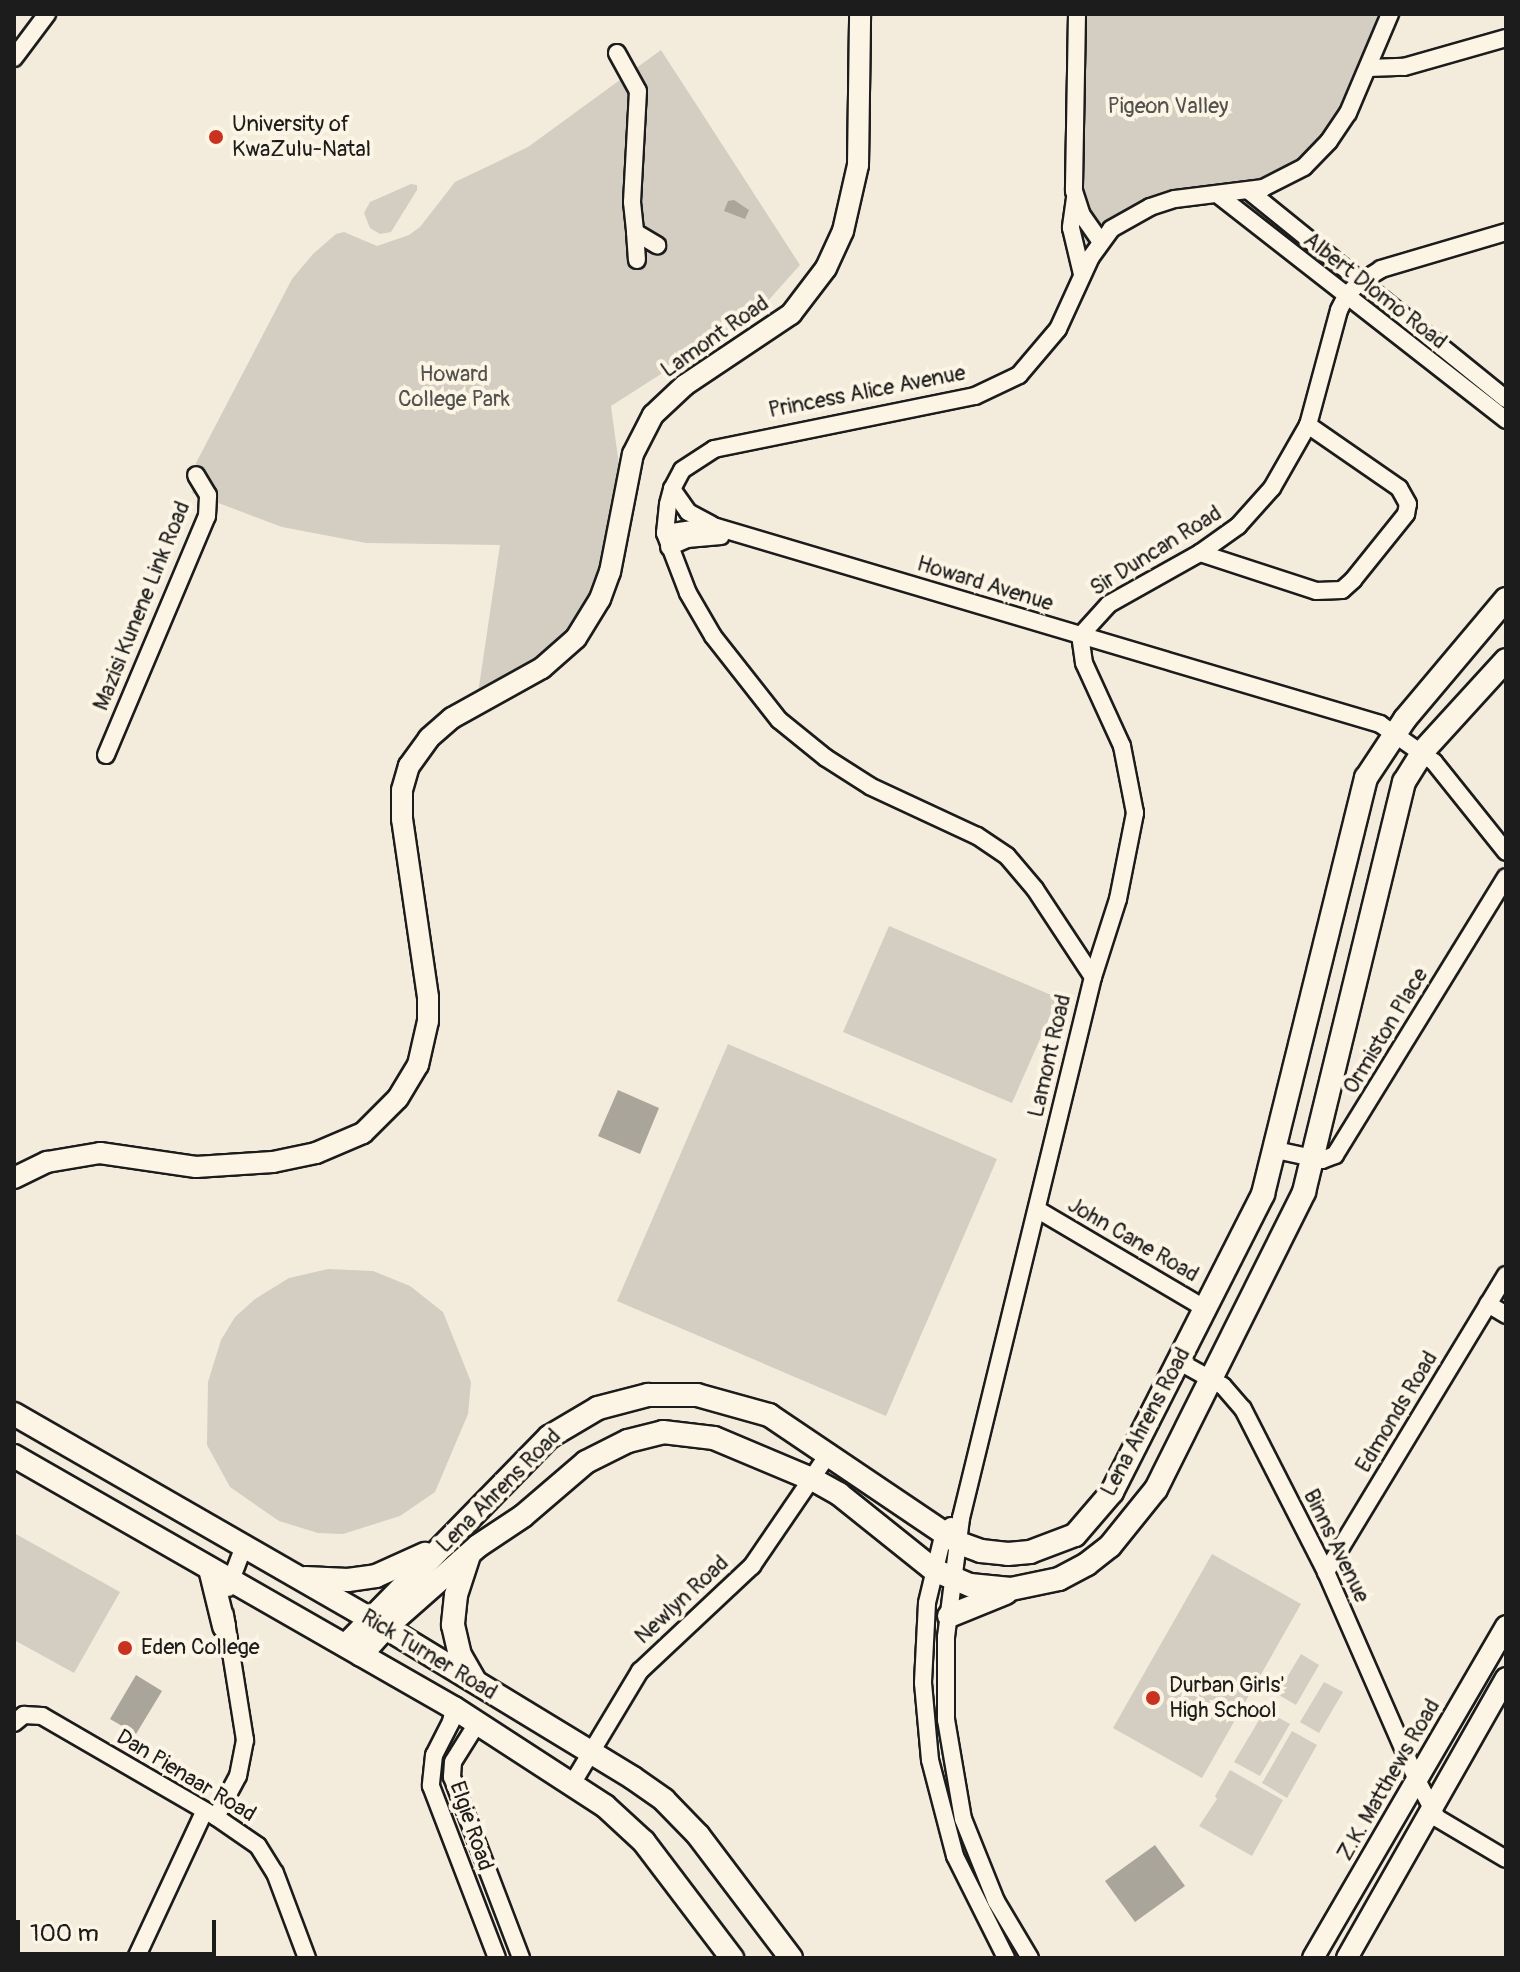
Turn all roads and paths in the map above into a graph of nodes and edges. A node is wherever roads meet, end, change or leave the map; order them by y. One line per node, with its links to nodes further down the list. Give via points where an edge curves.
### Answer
1 (47, 14): 7 (street)
2 (860, 14): 42 (street, Lamont Road, via 858,165 843,231 826,268 791,314 685,385 653,415 633,454 610,572 576,638 542,668 452,718 409,766 402,819 428,1021 418,1065 383,1116 343,1143 273,1162 196,1167 100,1153 47,1162)
3 (1077, 14): 11 (street)
4 (1390, 14): 8 (street, Princess Alice Avenue)
5 (1506, 38): 8 (street, via 1404,67)
6 (617, 53): 12 (street, via 638,91)
7 (14, 58)
8 (1368, 68): 9 (street, Princess Alice Avenue, via 1348,113 1304,167)
9 (1249, 191): 10 (street, Princess Alice Avenue); 18 (street, Albert Dlomo Road)
10 (1217, 194): 14 (street, Princess Alice Avenue, via 1150,207 1127,217); 19 (street, Albert Dlomo Road)
11 (1075, 197): 14 (street); 17 (street, via 1071,228)
12 (635, 232): 15 (street); 16 (street)
13 (1506, 232): 18 (street, Sir Duncan Road, via 1381,269)
14 (1101, 242): 17 (street, Princess Alice Avenue)
15 (657, 245)
16 (637, 260)
17 (1082, 274): 24 (street, Princess Alice Avenue, via 1049,341 1019,375 999,387 714,449 682,470)
18 (1359, 283): 19 (street, Sir Duncan Road); 20 (street, Albert Dlomo Road)
19 (1346, 296): 21 (street, Albert Dlomo Road); 22 (street, Sir Duncan Road)
20 (1506, 399)
21 (1506, 420)
22 (1308, 425): 28 (street, Sir Duncan Road, via 1272,488 1238,526); 28 (street, via 1399,488 1408,504 1406,514 1353,580 1342,590 1316,591)
23 (196, 475): 34 (street, Mazisi Kunene Link Road, via 208,495 207,516)
24 (672, 489): 25 (street, Howard Avenue, via 688,512); 27 (street)
25 (713, 526): 26 (street, Howard Avenue); 27 (street, Howard Avenue)
26 (746, 536): 27 (street, Howard Avenue); 30 (street, Howard Avenue)
27 (667, 540): 39 (street, Lamont Road, via 713,636 779,720 870,786 977,836 1007,856)
28 (1200, 553): 30 (street, Sir Duncan Road, via 1109,604)
29 (1506, 599): 32 (main road, Lena Ahrens Road)
30 (1080, 636): 32 (street, Howard Avenue); 39 (street, via 1084,663 1122,746 1135,813 1118,899)
31 (1506, 660): 33 (main road, Lena Ahrens Road)
32 (1395, 732): 33 (street, Howard Avenue); 37 (main road, Lena Ahrens Road, via 1359,796)
33 (1423, 751): 35 (street, Howard Avenue); 38 (main road, Lena Ahrens Road, via 1395,809)
34 (106, 755)
35 (1506, 852)
36 (1506, 877): 41 (street, Ormiston Place, via 1345,1142 1335,1155)
37 (1323, 949): 38 (main road); 40 (main road, Lena Ahrens Road)
38 (1360, 959): 41 (main road, Lena Ahrens Road)
39 (1093, 977): 43 (street, Lamont Road)
40 (1276, 1150): 41 (street); 46 (main road, Lena Ahrens Road, via 1263,1194)
41 (1312, 1158): 49 (main road, Lena Ahrens Road, via 1293,1215)
42 (14, 1178)
43 (1038, 1210): 46 (street, John Cane Road); 56 (street, Lamont Road)
44 (1506, 1275): 45 (street, Edmonds Road)
45 (1488, 1304): 47 (street); 61 (street, Edmonds Road)
46 (1206, 1309): 48 (main road, Lena Ahrens Road)
47 (1506, 1315)
48 (1178, 1361): 49 (street, Binns Avenue); 56 (main road, Lena Ahrens Road, via 1112,1492 1075,1535 1052,1546 1008,1554)
49 (1212, 1380): 61 (street, Binns Avenue, via 1243,1409); 65 (main road, Lena Ahrens Road, via 1156,1489 1110,1546 1059,1579)
50 (14, 1414): 58 (main road, Rick Turner Road)
51 (829, 1453): 53 (street, Newlyn Road); 54 (main road, Lena Ahrens Road, via 743,1405 697,1395 648,1395 598,1408 569,1423); 56 (main road, Lena Ahrens Road)
52 (14, 1456): 60 (main road, Rick Turner Road)
53 (814, 1480): 55 (main road, Lena Ahrens Road, via 714,1438 663,1432 628,1441 586,1462); 62 (main road, Lena Ahrens Road); 77 (street, Newlyn Road, via 752,1566 640,1671)
54 (490, 1497): 55 (main road); 57 (main road, Lena Ahrens Road)
55 (514, 1522): 59 (main road, Lena Ahrens Road)
56 (955, 1531): 62 (street, Lamont Road)
57 (447, 1542): 63 (main road, via 376,1576 326,1581); 67 (main road, Lena Ahrens Road)
58 (244, 1546): 63 (main road, Rick Turner Road); 64 (street)
59 (470, 1554): 67 (main road, Lena Ahrens Road); 73 (main road, via 456,1595 453,1625 460,1655)
60 (210, 1569): 64 (main road, Rick Turner Road); 68 (main road)
61 (1326, 1572): 78 (street, Binns Avenue)
62 (944, 1574): 65 (main road, Lena Ahrens Road, via 992,1589); 66 (street); 81 (street, via 927,1603 923,1683)
63 (297, 1577): 67 (main road, Rick Turner Road)
64 (231, 1582): 68 (street); 70 (main road, Rick Turner Road)
65 (1023, 1588): 66 (main road)
66 (949, 1616): 80 (street, via 946,1720)
67 (377, 1624): 70 (main road, Lena Ahrens Road); 73 (main road, Rick Turner Road)
68 (224, 1626): 83 (street, via 245,1740 238,1776)
69 (1506, 1626): 71 (street, Z.K. Matthews Road)
70 (354, 1650): 74 (main road, Rick Turner Road)
71 (1498, 1658): 78 (street, Z.K. Matthews Road)
72 (1506, 1678): 82 (street)
73 (478, 1684): 77 (main road, Rick Turner Road)
74 (454, 1708): 76 (main road, Rick Turner Road); 85 (street, Elgie Road, via 431,1770 431,1786)
75 (19, 1719): 83 (street, Dan Pienaar Road, via 42,1716)
76 (478, 1722): 79 (main road, Rick Turner Road); 84 (street, Elgie Road, via 453,1762 456,1793)
77 (592, 1752): 79 (street, Newlyn Road); 94 (main road, Rick Turner Road, via 683,1818)
78 (1417, 1780): 82 (street, Binns Avenue); 97 (street, Z.K. Matthews Road)
79 (572, 1784): 93 (main road, Rick Turner Road, via 644,1842)
80 (957, 1793): 81 (street); 87 (street, via 983,1873)
81 (937, 1797): 88 (street, via 955,1856)
82 (1431, 1808): 86 (street, via 1445,1825); 98 (street)
83 (210, 1815): 89 (street); 90 (street, Dan Pienaar Road, via 267,1857)
84 (472, 1831): 85 (street); 92 (street, Elgie Road)
85 (450, 1839): 91 (street, Elgie Road)
86 (1506, 1859)
87 (1012, 1932): 88 (street); 96 (street)
88 (997, 1942): 95 (street)
89 (136, 1958)
90 (307, 1958)
91 (497, 1958)
92 (521, 1958)
93 (732, 1958)
94 (791, 1958)
95 (1006, 1958)
96 (1030, 1958)
97 (1313, 1958)
98 (1347, 1958)

